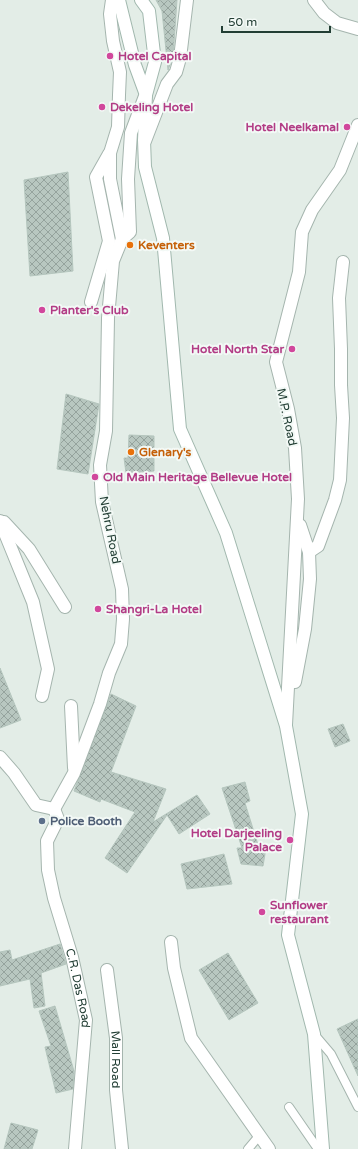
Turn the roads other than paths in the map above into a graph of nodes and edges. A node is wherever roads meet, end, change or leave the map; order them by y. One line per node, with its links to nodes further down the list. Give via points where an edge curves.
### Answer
1 (112, 0): 10 (street, via 110,14 120,72 118,128)
2 (119, 0): 7 (street, via 135,65)
3 (141, 0): 7 (street, via 149,11 155,62)
4 (187, 0): 9 (street, via 176,72 167,84)
5 (314, 0): 6 (street, via 324,13 337,23)
6 (358, 29)
7 (146, 95): 9 (street); 11 (street, Nehru Road, via 131,133 128,179 130,232)
8 (358, 124): 14 (street, M.P. Road, via 340,170 312,210 302,232 299,272 276,362 294,448)
9 (144, 145): 21 (street, via 145,167 163,238 180,429 226,533)
10 (110, 153): 11 (street, via 110,179); 13 (street, via 96,177 109,241)
11 (122, 239): 23 (street, Nehru Road, via 113,262 108,318 106,431 100,465 102,502 122,589 121,644)
12 (343, 262): 17 (street, via 339,298 344,418 340,480 318,546)
13 (91, 302)
14 (297, 515): 17 (street); 21 (street, M.P. Road)
15 (0, 518): 18 (street, via 29,549)
16 (0, 521): 19 (street, via 33,602 48,669)
17 (309, 552): 21 (street, via 310,579 306,629)
18 (65, 608)
19 (42, 696)
20 (71, 706): 23 (street)
21 (286, 726): 27 (street, via 302,814 288,935)
22 (0, 757): 24 (street, via 36,805)
23 (74, 773): 24 (street, Nehru Road)
24 (54, 809): 31 (street, C.R. Das Road, via 58,820 47,841 48,870 86,1020)
25 (170, 942): 30 (street, via 191,1038)
26 (107, 970): 32 (street, Mall Road, via 116,1038 116,1090)
27 (314, 1034): 29 (lane, via 331,1054); 36 (street)
28 (289, 1107): 35 (lane)
29 (358, 1107)
30 (260, 1136): 33 (lane); 34 (street)
31 (75, 1149)
32 (122, 1149)
33 (248, 1149)
34 (269, 1149)
35 (318, 1149)
36 (323, 1149)

